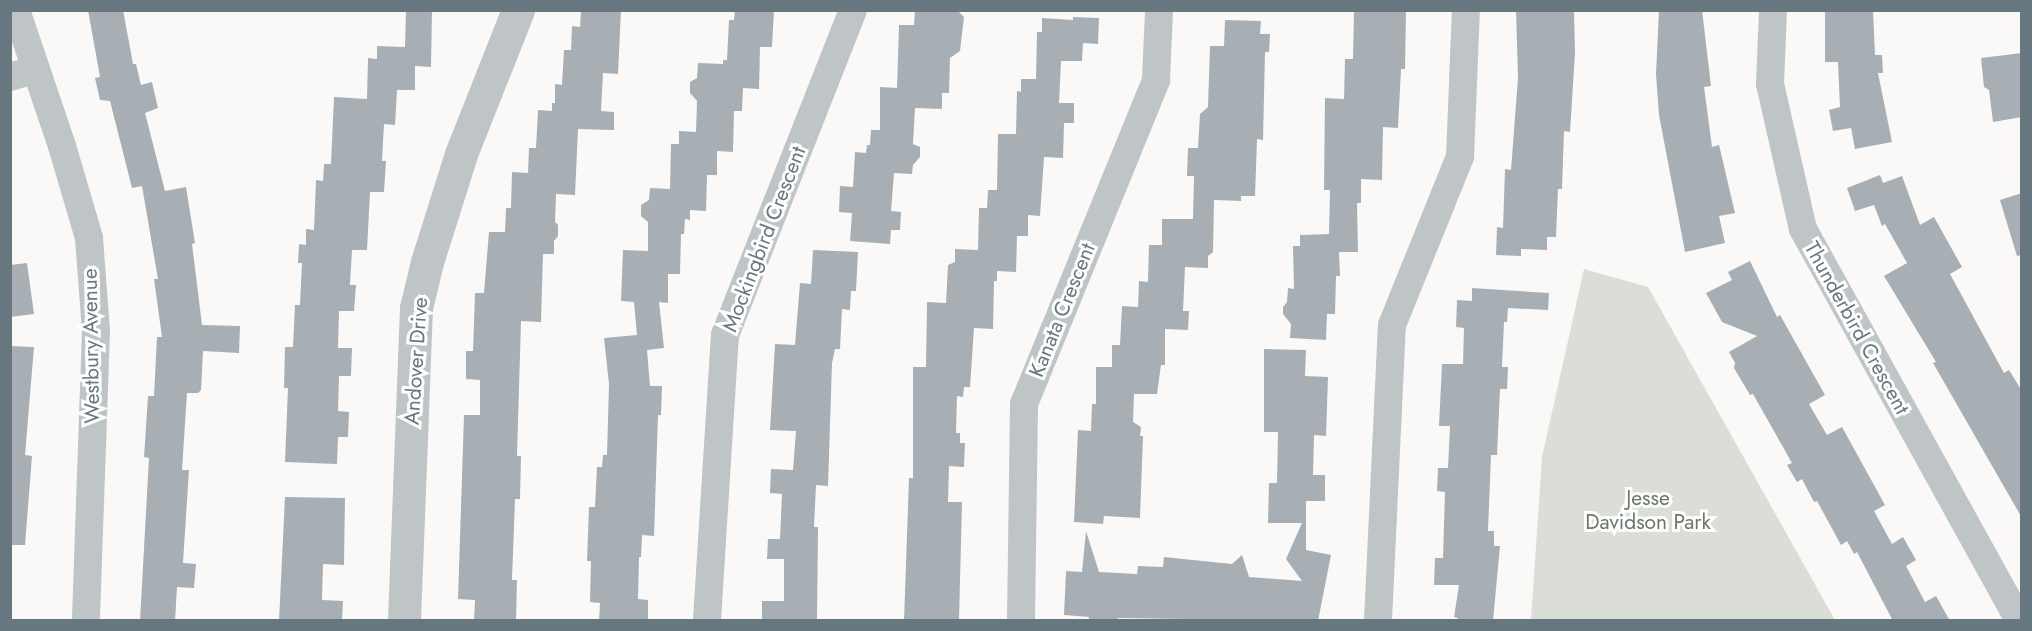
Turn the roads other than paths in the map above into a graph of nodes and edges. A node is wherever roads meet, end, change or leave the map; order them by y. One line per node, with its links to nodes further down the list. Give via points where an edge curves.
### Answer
1 (16, 10): 7 (street, Westbury Avenue)
2 (518, 10): 9 (street, Andover Drive, via 461,154 416,308)
3 (854, 10): 10 (street, Mockingbird Crescent, via 724,335)
4 (1159, 10): 11 (street, Kanata Crescent, via 1156,80 1024,404)
5 (1466, 10): 12 (street, via 1460,157 1392,325)
6 (1773, 10): 13 (street, Thunderbird Crescent, via 1770,84 1803,229)
7 (23, 73): 8 (street, Westbury Avenue, via 62,146 89,238 96,331)
8 (86, 621)
9 (404, 621)
10 (707, 621)
11 (1021, 621)
12 (1378, 621)
13 (2019, 621)

